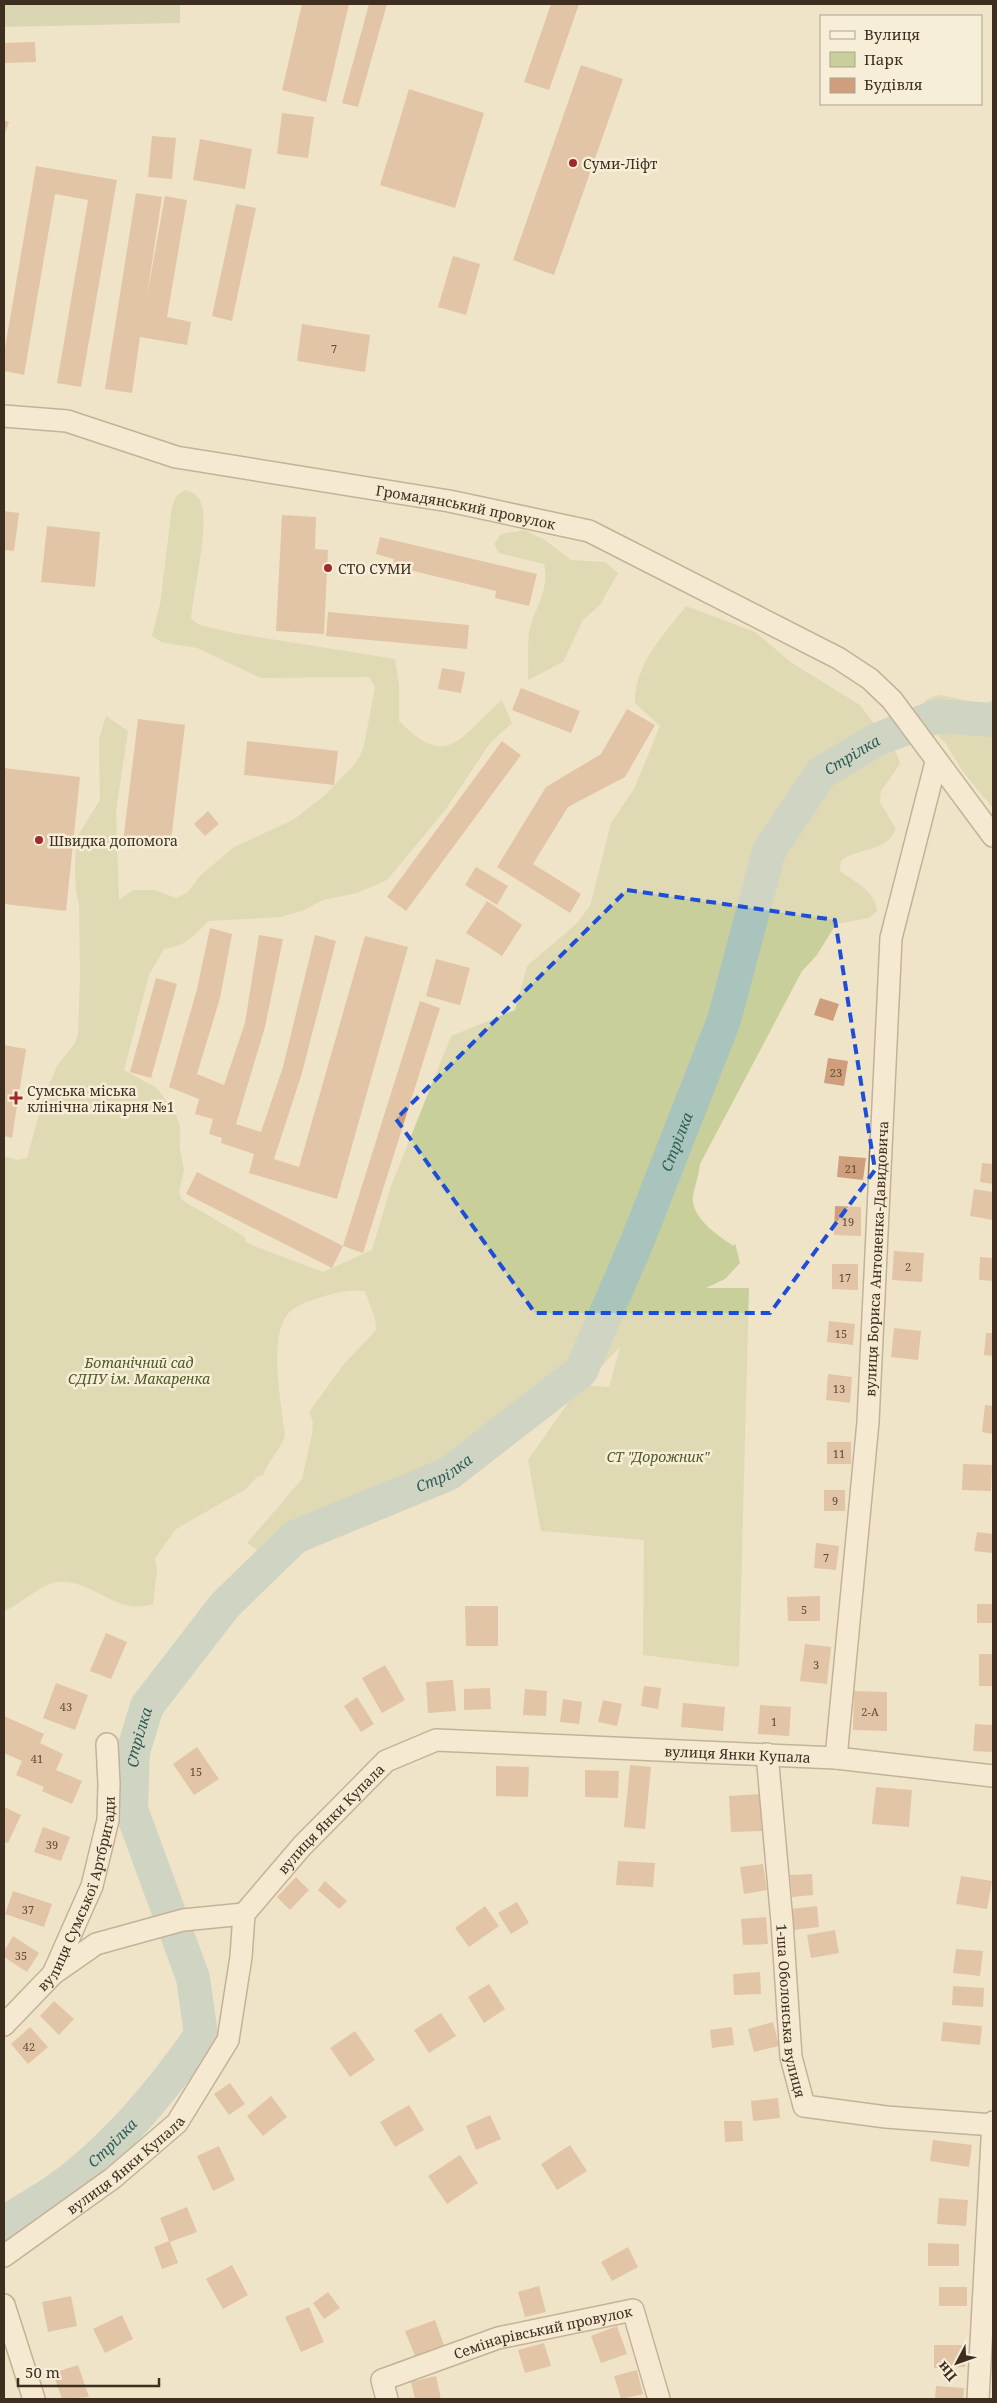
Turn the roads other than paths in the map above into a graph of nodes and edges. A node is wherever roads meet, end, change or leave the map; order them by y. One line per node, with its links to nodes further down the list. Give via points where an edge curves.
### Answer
1 (4, 416): 2 (street, Громадянський провулок, via 66,421 176,458 450,501 589,531 838,658 870,679 892,700)
2 (936, 762): 3 (street); 6 (street, вулиця Бориса Антоненка-Давидовича, via 891,938 868,1422)
3 (993, 836)
4 (106, 1744): 9 (street, вулиця Сумської Артбригади, via 108,1820 95,1877)
5 (767, 1754): 6 (street, вулиця Янки Купала); 8 (street, вулиця Янки Купала, via 436,1740 386,1761 302,1846); 11 (street, 1-ша Оболонська вулиця, via 791,2057 804,2106 886,2117)
6 (836, 1758): 7 (street, вулиця Янки Купала)
7 (993, 1776)
8 (244, 1914): 9 (street, via 183,1920 96,1944); 12 (street, вулиця Янки Купала, via 242,1957 228,2040 177,2123 113,2178)
9 (53, 1974): 10 (street, вулиця Сумської Артбригади)
10 (4, 2025)
11 (993, 2124): 17 (street, 1-ша Оболонська вулиця)
12 (4, 2256)
13 (4, 2306): 14 (street)
14 (34, 2399)
15 (387, 2399): 16 (street, Семінарівський провулок, via 382,2380 391,2376 498,2338 633,2310)
16 (659, 2399)
17 (978, 2399)

